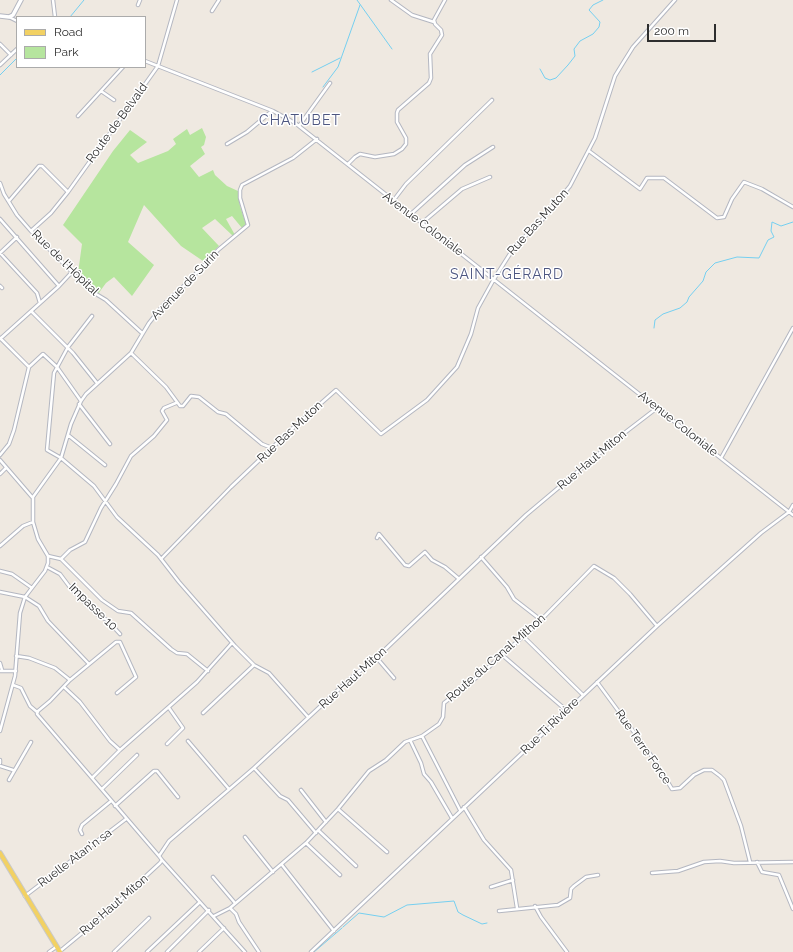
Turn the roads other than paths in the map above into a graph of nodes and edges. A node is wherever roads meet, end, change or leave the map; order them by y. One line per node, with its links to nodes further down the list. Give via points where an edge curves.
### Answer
1 (21, 0): 13 (street, via 15,13)
2 (53, 0): 12 (street)
3 (140, 0): 9 (street)
4 (177, 0): 21 (street, Route de Belvald)
5 (219, 0): 10 (street)
6 (391, 0): 15 (street, via 409,14)
7 (445, 0): 15 (street)
8 (675, 0): 33 (street, Rue Bas Muton, via 633,47 615,76)
9 (138, 6)
10 (212, 11)
11 (0, 16): 13 (street)
12 (54, 16)
13 (9, 17): 14 (street)
14 (16, 20)
15 (434, 22): 34 (street, via 442,35 430,54 429,83 397,113 397,122 406,138 406,144 402,150 394,154 375,157 360,154)
16 (0, 44): 18 (street)
17 (16, 50): 18 (street)
18 (11, 55): 20 (street)
19 (146, 61): 21 (street, Avenue Coloniale)
20 (0, 65)
21 (158, 66): 27 (street, Avenue Coloniale); 38 (street, Route de Belvald)
22 (122, 68): 24 (street)
23 (330, 83): 29 (street)
24 (101, 90): 25 (street); 28 (street)
25 (114, 100)
26 (492, 100): 40 (street, via 406,184)
27 (272, 111): 29 (street, Avenue Coloniale); 31 (street)
28 (78, 116)
29 (299, 126): 30 (street, Avenue Coloniale)
30 (317, 139): 34 (street, Avenue Coloniale); 54 (street, Avenue de Surin, via 293,158 242,185 240,198 248,224 165,303)
31 (227, 144)
32 (493, 147): 42 (street, via 464,165)
33 (589, 151): 41 (street, via 640,190 647,178 664,178 717,218 724,217 744,182); 48 (street, Rue Bas Muton, via 570,186 515,246)
34 (348, 164): 40 (street, Avenue Coloniale)
35 (490, 177): 44 (street, via 462,189)
36 (0, 183): 37 (street, Rue de l'Hôpital)
37 (1, 190): 39 (street, Rue de l'Hôpital)
38 (68, 192): 39 (street, via 42,166 38,166); 45 (street, Route de Belvald, via 51,213)
39 (9, 201): 45 (street, Rue de l'Hôpital)
40 (392, 201): 42 (street, Avenue Coloniale)
41 (793, 207)
42 (411, 214): 44 (street, Avenue Coloniale)
43 (0, 219): 46 (street)
44 (422, 222): 48 (street, Avenue Coloniale)
45 (31, 231): 47 (street, Rue de l'Hôpital)
46 (17, 237): 49 (street); 50 (street, via 0,253 37,293)
47 (72, 272): 49 (street); 54 (street, Rue de l'Hôpital)
48 (494, 279): 63 (street, Avenue Coloniale); 66 (street, Rue Bas Muton, via 478,308 471,334 457,367 415,410 381,434 336,390)
49 (59, 286): 50 (street)
50 (40, 303): 51 (street)
51 (32, 312): 55 (street); 56 (street)
52 (92, 316): 56 (street)
53 (793, 328): 69 (street)
54 (142, 333): 57 (street, Avenue de Surin)
55 (0, 338): 58 (street)
56 (68, 347): 59 (street); 60 (street)
57 (131, 353): 60 (street, Avenue de Surin); 62 (street, via 166,386)
58 (29, 367): 59 (street, via 43,354); 67 (street, via 14,430 9,444)
59 (56, 367): 61 (street); 68 (street, via 47,450)
60 (97, 382): 61 (street, Avenue de Surin)
61 (80, 403): 64 (street, Avenue de Surin); 65 (street)
62 (176, 403): 66 (street, via 183,406 191,396 199,397 218,412 226,414 262,444); 75 (street, via 164,408 162,411 167,420 154,436 131,456)
63 (657, 408): 69 (street, Avenue Coloniale); 83 (street, Rue Haut Miton, via 614,441)
64 (68, 435): 68 (street, Avenue de Surin); 71 (street)
65 (110, 444)
66 (272, 448): 85 (street, Rue Bas Muton)
67 (0, 455)
68 (61, 458): 74 (street, Avenue de Surin); 75 (street, via 94,486)
69 (721, 458): 77 (street, Avenue Coloniale)
70 (0, 460): 72 (street)
71 (105, 465)
72 (6, 468): 73 (street); 74 (street)
73 (0, 474)
74 (32, 497): 79 (street)
75 (106, 501): 84 (street, via 85,542 70,550); 85 (street, via 117,517)
76 (793, 505): 77 (street, Rue Ti Rivière)
77 (788, 512): 78 (street, Avenue Coloniale); 93 (street, Rue Ti Rivière)
78 (793, 515)
79 (33, 522): 81 (street, via 23,526); 82 (street, via 38,539)
80 (377, 538): 88 (street, via 379,534 409,566 425,552)
81 (0, 546)
82 (48, 556): 84 (street); 86 (street)
83 (481, 557): 88 (street, Rue Haut Miton); 92 (street, via 514,599)
84 (61, 559): 105 (street, via 102,600 118,611 131,613 171,649 177,653 187,654)
85 (161, 559): 96 (street)
86 (46, 567): 89 (street); 94 (street, Impasse 10, via 60,574 72,590)
87 (0, 572): 89 (street, via 12,574)
88 (458, 578): 99 (street, Rue Haut Miton)
89 (32, 588): 91 (street)
90 (0, 592): 91 (street)
91 (25, 597): 98 (street, via 20,613); 101 (street, via 39,606 48,621)
92 (541, 620): 93 (street, Route du Canal Mithon, via 595,566 610,575 630,594); 95 (street, Route du Canal Mithon)
93 (657, 626): 108 (street, Rue Ti Rivière)
94 (120, 634)
95 (523, 636): 97 (street, Route du Canal Mithon); 112 (street)
96 (232, 643): 102 (street); 105 (street)
97 (502, 654): 114 (street); 120 (street, Route du Canal Mithon, via 444,703 440,722)
98 (16, 656): 104 (street); 107 (street, via 55,668)
99 (376, 657): 106 (street); 117 (street, Rue Haut Miton)
100 (0, 663): 103 (street)
101 (89, 664): 107 (street); 111 (street, via 116,642 120,642 136,677)
102 (254, 665): 116 (street); 117 (street, via 273,678)
103 (1, 671): 104 (street)
104 (16, 671): 109 (street)
105 (208, 671): 113 (street)
106 (394, 678)
107 (70, 680): 110 (street)
108 (597, 682): 112 (street, Rue Ti Rivière); 152 (street, Rue Terre Force, via 653,758 672,790 680,788 704,770 712,770 724,780 741,826)
109 (13, 686): 115 (street, via 21,688 30,706); 118 (street)
110 (64, 687): 115 (street); 125 (street)
111 (118, 693)
112 (583, 695): 114 (street, Rue Ti Rivière)
113 (169, 708): 124 (street, via 183,728); 125 (street)
114 (566, 710): 138 (street, Rue Ti Rivière)
115 (37, 712): 130 (street)
116 (203, 713)
117 (308, 717): 128 (street, Rue Haut Miton)
118 (0, 726): 119 (street)
119 (0, 731)
120 (422, 736): 121 (street, Route du Canal Mithon); 140 (street)
121 (410, 740): 139 (street, Route du Canal Mithon, via 404,742 386,760 369,771); 141 (street, via 422,763 424,774 432,782)
122 (188, 741): 133 (street)
123 (31, 742): 129 (street)
124 (167, 744)
125 (120, 750): 130 (street)
126 (137, 756): 132 (street)
127 (0, 766): 129 (street)
128 (254, 768): 133 (street, Rue Haut Miton); 144 (street)
129 (13, 770): 131 (street)
130 (92, 778): 132 (street)
131 (9, 780)
132 (102, 789): 136 (street)
133 (229, 789): 150 (street, Rue Haut Miton, via 169,841)
134 (301, 790): 143 (street)
135 (178, 797): 137 (street, via 157,771 154,771)
136 (111, 801): 137 (street); 145 (street, via 82,825)
137 (114, 806): 142 (street)
138 (464, 807): 140 (street, Rue Ti Rivière); 162 (street, via 484,840 510,868)
139 (338, 809): 143 (street, Route du Canal Mithon); 148 (street)
140 (460, 810): 141 (street, Rue Ti Rivière)
141 (452, 818): 176 (street, Rue Ti Rivière)
142 (126, 819): 150 (street); 164 (street, Ruelle Atan'n sa)
143 (326, 822): 144 (street, Route du Canal Mithon)
144 (318, 832): 147 (street, Route du Canal Mithon); 156 (street)
145 (82, 834)
146 (245, 837): 157 (street)
147 (306, 843): 155 (street, Route du Canal Mithon); 159 (street)
148 (387, 852)
149 (0, 853): 164 (main road)
150 (159, 856): 151 (street)
151 (162, 860): 165 (street); 180 (street, Rue Haut Miton, via 105,914)
152 (750, 862): 153 (street); 158 (street, via 704,862 678,870)
153 (758, 862): 154 (street); 170 (street, via 762,872 779,875)
154 (793, 862)
155 (282, 865): 157 (street, Route du Canal Mithon); 176 (street)
156 (356, 866)
157 (273, 872): 166 (street, Route du Canal Mithon)
158 (652, 873)
159 (340, 875)
160 (598, 875): 167 (street, via 586,877 571,889 570,898 558,905)
161 (213, 877): 166 (street)
162 (512, 880): 163 (street); 169 (street)
163 (491, 887)
164 (25, 896): 177 (main road)
165 (200, 902): 171 (street); 182 (street)
166 (235, 903): 168 (street, Route du Canal Mithon)
167 (535, 906): 169 (street); 187 (street)
168 (230, 908): 173 (street, Route du Canal Mithon); 185 (street)
169 (517, 908): 172 (street)
170 (793, 909)
171 (209, 910): 173 (street); 183 (street)
172 (499, 911)
173 (214, 916): 175 (street)
174 (149, 918): 181 (street)
175 (224, 928): 178 (street); 184 (street)
176 (334, 931): 186 (street, Rue Ti Rivière)
177 (56, 947): 179 (street); 180 (main road)
178 (242, 951)
179 (49, 952)
180 (59, 952)
181 (114, 952)
182 (147, 952)
183 (167, 952)
184 (199, 952)
185 (259, 952)
186 (311, 952)
187 (567, 952)

